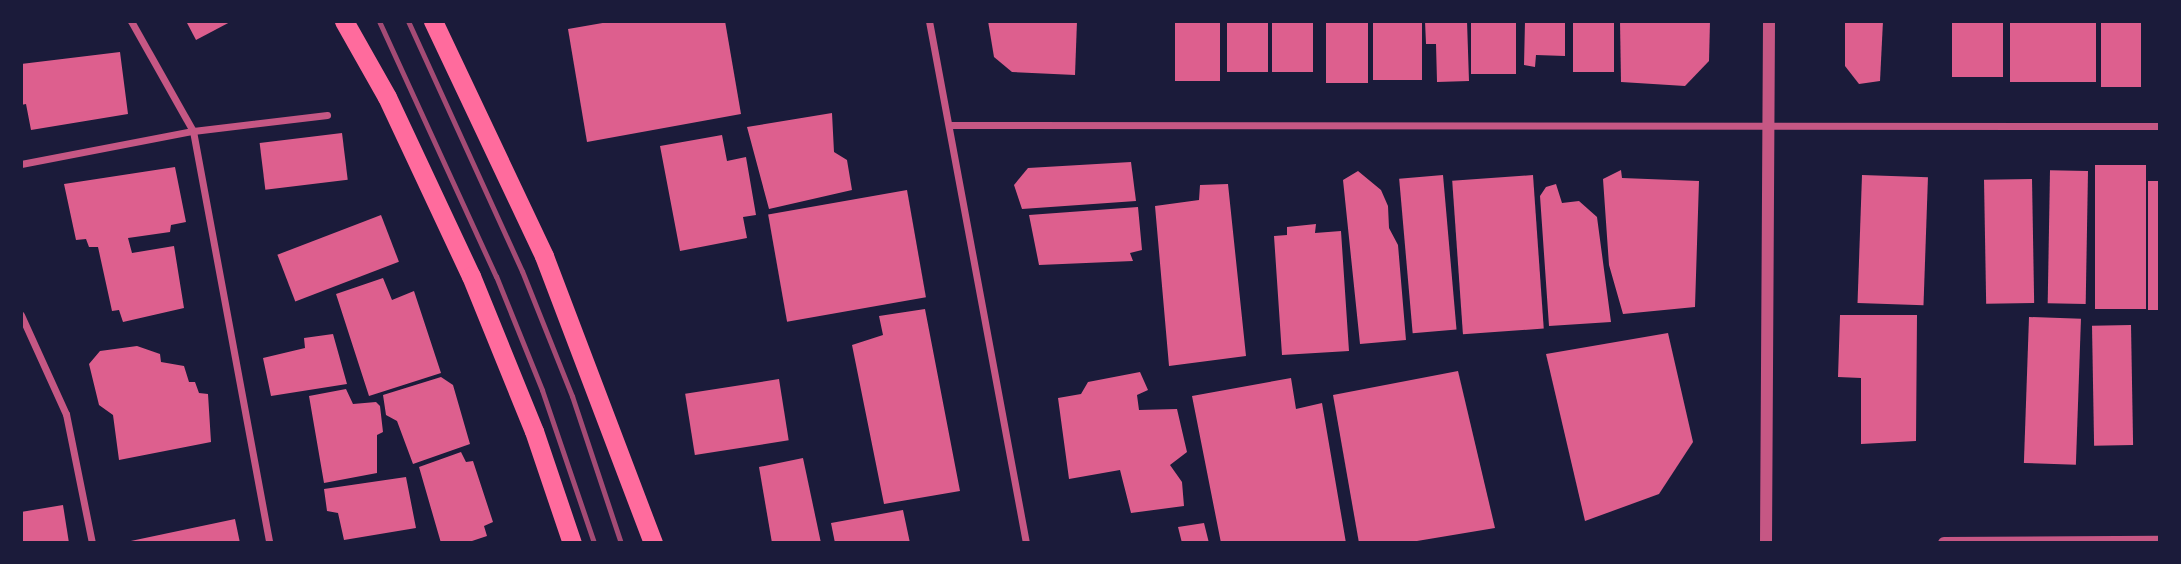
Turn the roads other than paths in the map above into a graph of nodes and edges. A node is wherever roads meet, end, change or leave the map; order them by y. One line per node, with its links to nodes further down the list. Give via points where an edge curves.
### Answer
1 (131, 21): 10 (street)
2 (344, 21): 16 (highway, via 387,97 471,276 534,431)
3 (432, 21): 17 (highway, via 544,256)
4 (929, 21): 8 (street)
5 (1769, 21): 7 (street)
6 (327, 115): 10 (street)
7 (1769, 124): 8 (street); 9 (street); 19 (street)
8 (949, 125): 18 (street)
9 (2160, 126)
10 (193, 131): 11 (street); 15 (street)
11 (21, 164)
12 (21, 315): 14 (street, via 66,415)
13 (2160, 542): 20 (street)
14 (92, 543)
15 (269, 543)
16 (572, 543)
17 (653, 543)
18 (1026, 543)
19 (1766, 543)
20 (1944, 543)

